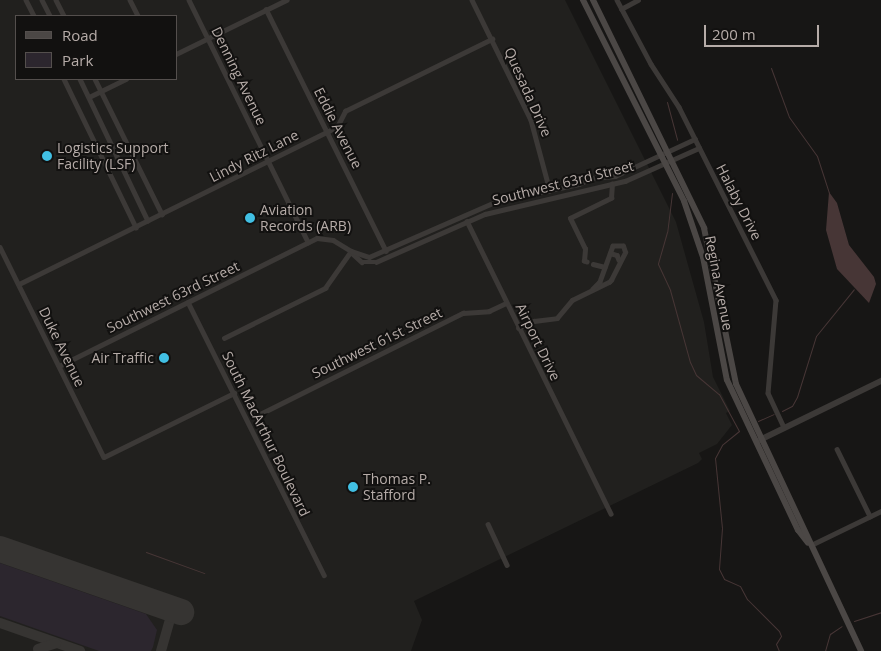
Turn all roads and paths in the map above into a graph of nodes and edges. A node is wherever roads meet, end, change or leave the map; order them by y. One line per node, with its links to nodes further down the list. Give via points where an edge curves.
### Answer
1 (26, 0): 14 (street)
2 (42, 0): 15 (street)
3 (56, 0): 16 (street)
4 (130, 0): 17 (street)
5 (189, 0): 18 (street, Denning Avenue)
6 (286, 0): 12 (street)
7 (472, 0): 19 (street, Quesada Drive)
8 (583, 0): 31 (main road, Regina Avenue)
9 (593, 0): 30 (main road, Regina Avenue)
10 (617, 0): 13 (street, Halaby Drive)
11 (638, 0): 13 (street)
12 (266, 9): 18 (street); 27 (street, Eddie Avenue)
13 (621, 9): 28 (street, Halaby Drive)
14 (34, 15)
15 (50, 15)
16 (64, 15)
17 (138, 15)
18 (208, 38): 20 (street); 33 (street, Denning Avenue)
19 (492, 39): 27 (street, Lindy Ritz Lane, via 345,111 337,127); 38 (street, Quesada Drive, via 531,120)
20 (178, 53)
21 (64, 80): 44 (street)
22 (80, 80): 26 (street)
23 (96, 80): 25 (street)
24 (124, 80): 25 (street)
25 (101, 91): 26 (street); 40 (street)
26 (89, 97): 42 (street)
27 (327, 132): 33 (street, Lindy Ritz Lane); 47 (street, Eddie Avenue)
28 (695, 139): 29 (street, Halaby Drive); 30 (street, Southwest 63rd Street)
29 (699, 148): 32 (street, Southwest 63rd Street); 65 (street, Halaby Drive, via 776,300 768,393)
30 (669, 152): 31 (street, Southwest 63rd Street); 32 (main road, Regina Avenue)
31 (661, 156): 34 (main road, Regina Avenue); 36 (street, Southwest 63rd Street)
32 (673, 160): 34 (street, Southwest 63rd Street); 66 (main road, Regina Avenue, via 704,228 729,364)
33 (268, 161): 40 (street, Lindy Ritz Lane); 45 (street, Denning Avenue)
34 (665, 164): 37 (street, Southwest 63rd Street); 66 (main road, Regina Avenue, via 696,230 723,367)
35 (610, 172): 36 (street)
36 (625, 172): 38 (street, Southwest 63rd Street)
37 (612, 184): 39 (street, Southwest 63rd Street); 52 (street, via 611,198 570,218 586,252)
38 (550, 190): 39 (street, Quesada Drive); 41 (street, Southwest 63rd Street, via 496,202)
39 (552, 198): 43 (street, Southwest 63rd Street, via 504,208)
40 (162, 214): 42 (street, Lindy Ritz Lane)
41 (464, 215): 43 (street, Airport Drive); 47 (street, Southwest 63rd Street)
42 (148, 221): 44 (street, Lindy Ritz Lane)
43 (468, 222): 50 (street, Southwest 63rd Street); 58 (street, Airport Drive)
44 (136, 227): 55 (street, Lindy Ritz Lane)
45 (308, 242): 48 (street, Southwest 63rd Street, via 328,238); 57 (street, Southwest 63rd Street)
46 (0, 247): 55 (street, Duke Avenue)
47 (386, 250): 48 (street, Southwest 63rd Street, via 369,257); 50 (street, Eddie Avenue)
48 (351, 252): 50 (street, Southwest 63rd Street, via 369,264); 60 (street, via 325,288)
49 (610, 253): 51 (street, via 617,255); 51 (street, via 615,244 623,246 625,252); 54 (street)
50 (389, 257)
51 (618, 260): 56 (street, via 611,280)
52 (586, 261)
53 (593, 264): 54 (street)
54 (605, 268): 56 (street)
55 (19, 284): 61 (street, Duke Avenue)
56 (593, 289): 59 (street, via 572,300 557,318 534,321)
57 (188, 302): 61 (street, Southwest 63rd Street); 63 (street, South MacArthur Boulevard)
58 (506, 304): 59 (street, Airport Drive); 64 (street, Southwest 61st Street, via 489,311 463,313)
59 (518, 328): 69 (street, Airport Drive)
60 (224, 338)
61 (59, 366): 63 (street, Duke Avenue, via 104,457)
62 (881, 381): 65 (street)
63 (234, 393): 74 (street, South MacArthur Boulevard)
64 (260, 414)
65 (784, 428): 66 (street)
66 (759, 441): 72 (main road, Regina Avenue, via 805,527)
67 (838, 449): 70 (street)
68 (881, 511): 70 (street)
69 (611, 514)
70 (870, 516): 72 (street)
71 (488, 524): 73 (street)
72 (811, 546): 75 (main road, Regina Avenue)
73 (507, 565)
74 (324, 575)
75 (861, 651)

